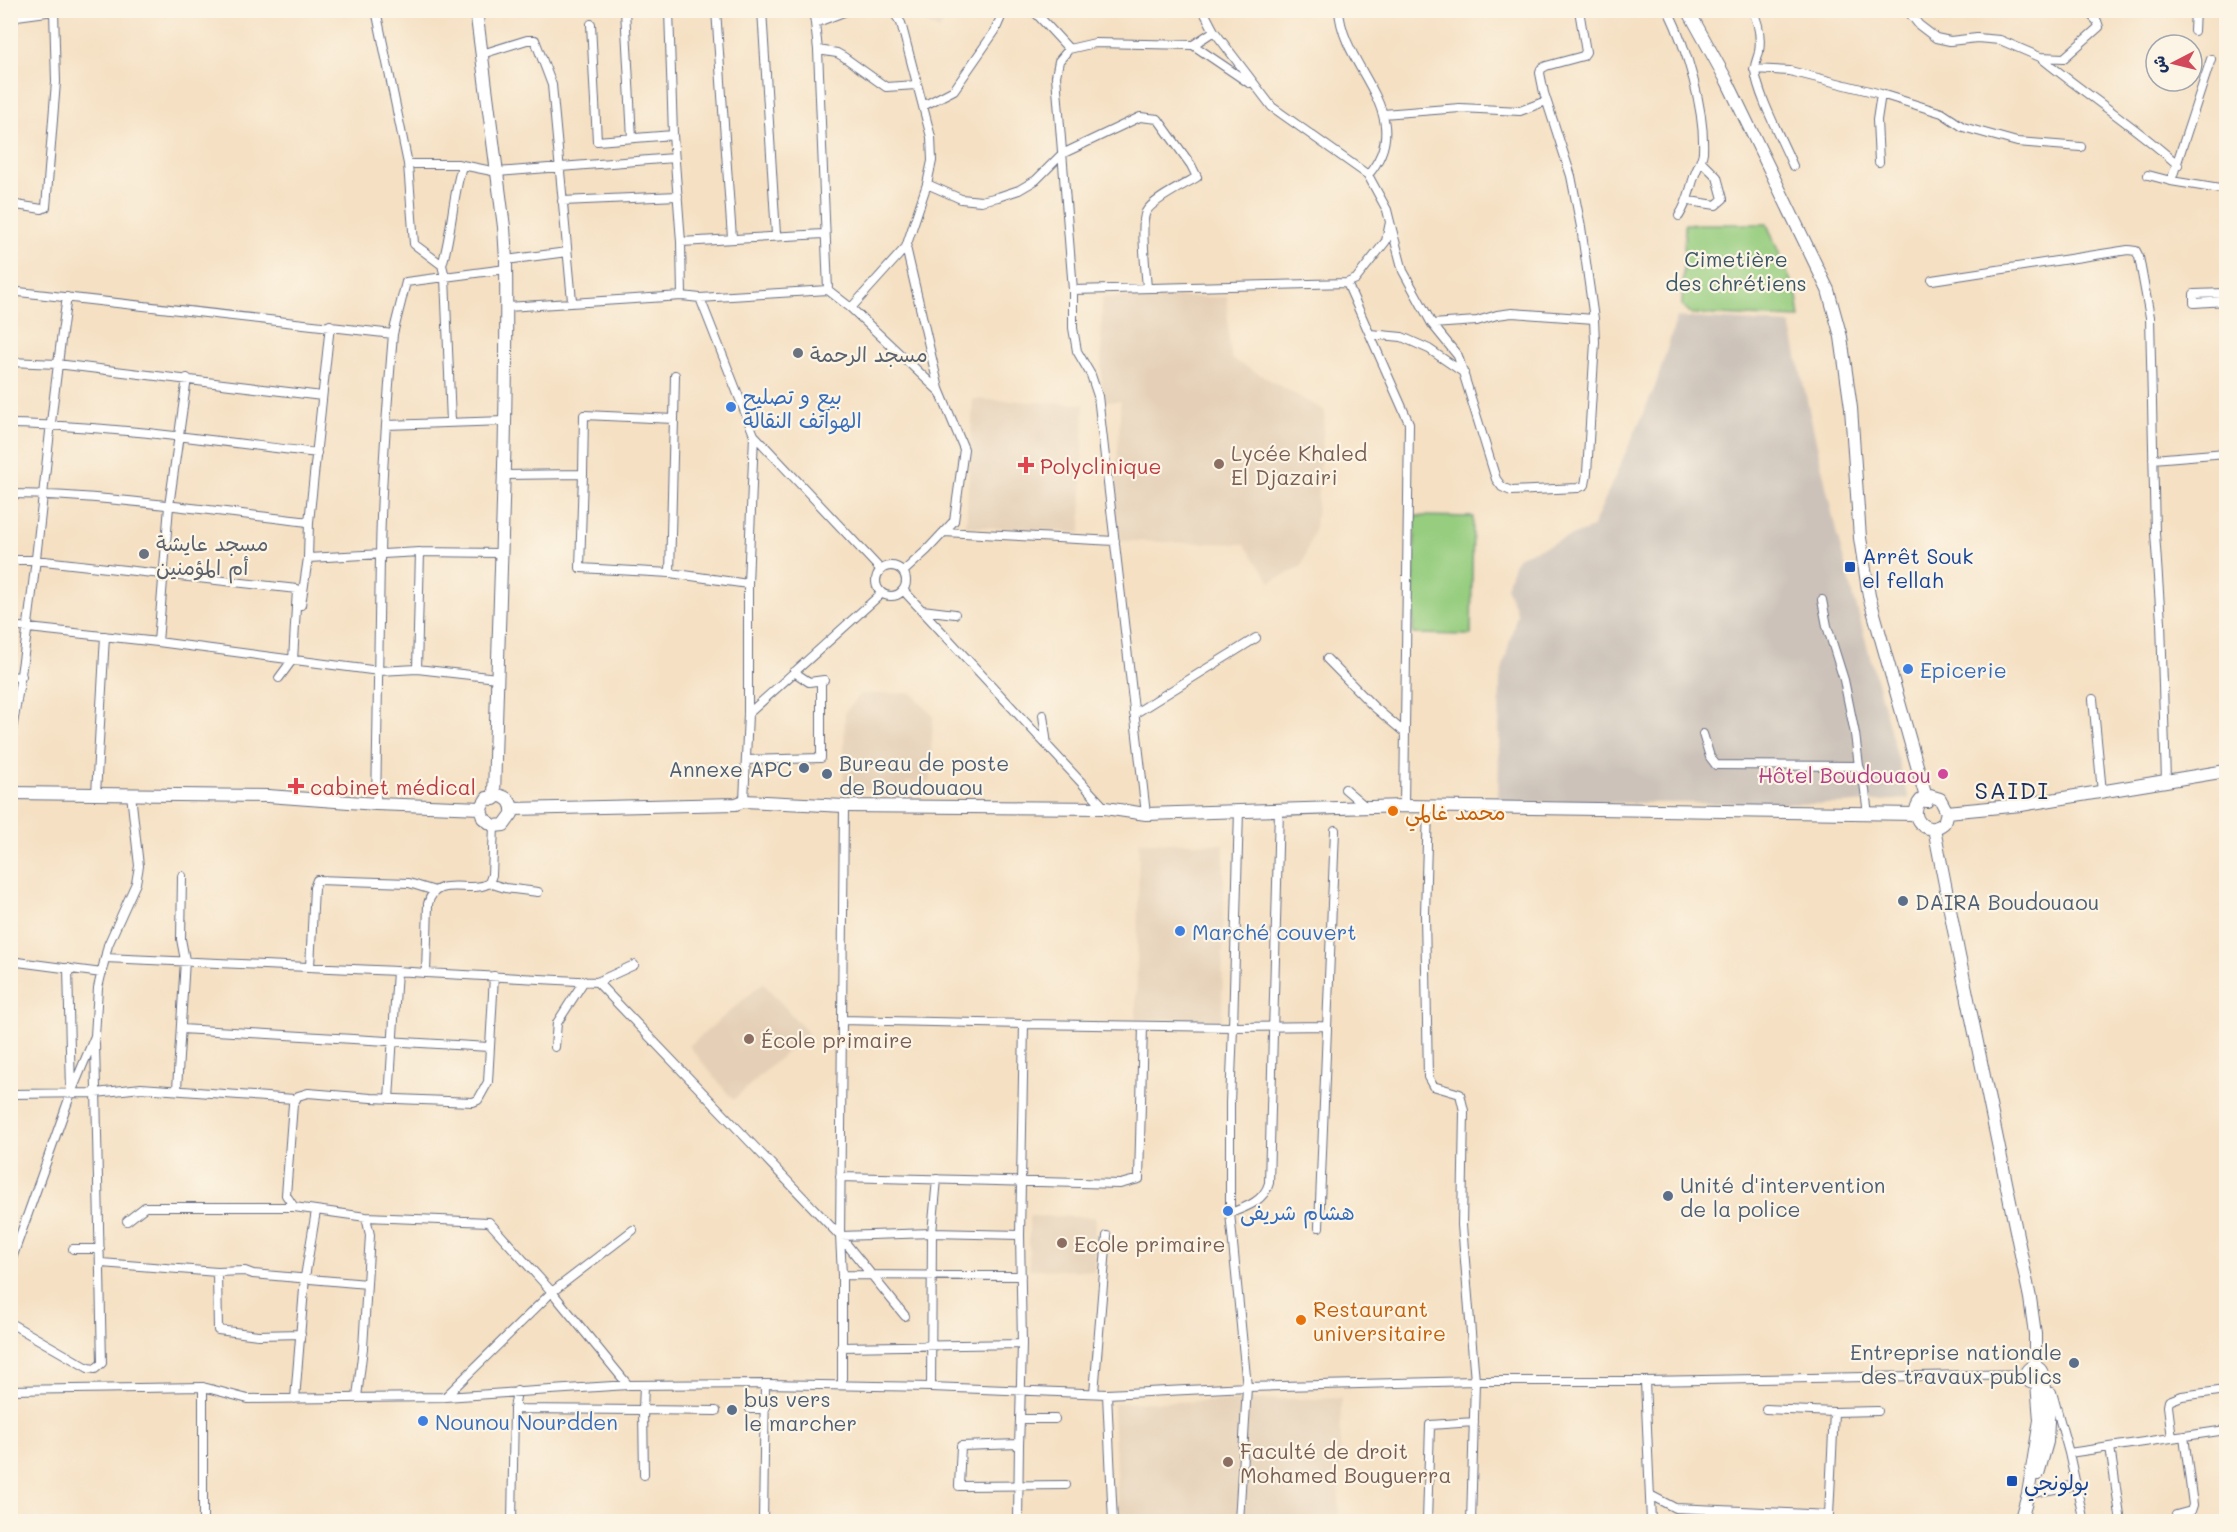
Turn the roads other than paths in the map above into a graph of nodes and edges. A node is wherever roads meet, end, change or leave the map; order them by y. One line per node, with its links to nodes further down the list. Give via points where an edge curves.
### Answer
1 (376, 10): 47 (street)
2 (476, 10): 30 (main road)
3 (625, 10): 41 (street)
4 (669, 10): 40 (street)
5 (716, 10): 66 (street)
6 (762, 10): 65 (street)
7 (813, 10): 22 (street)
8 (849, 10): 22 (street)
9 (887, 10): 34 (street, via 901,23)
10 (1004, 10): 38 (street, via 995,31 954,90)
11 (1033, 10): 28 (street)
12 (1203, 10): 25 (street)
13 (1339, 10): 39 (street, via 1346,37)
14 (1579, 10): 37 (street, via 1586,52 1583,57 1541,69)
15 (1668, 10): 45 (street, via 1697,97 1703,138)
16 (1688, 10): 169 (main road, via 1727,81 1828,290 1841,337 1851,408 1860,538 1869,596)
17 (1752, 10): 33 (street, via 1759,34)
18 (1906, 10): 31 (street, via 1936,38 2000,40)
19 (2086, 10): 31 (street, via 2097,21 2099,27 2095,32 2064,58)
20 (2194, 10): 26 (street)
21 (54, 11): 24 (street, via 17,16); 61 (street, via 56,81 46,207)
22 (815, 23): 29 (street)
23 (591, 24): 41 (street, via 597,141)
24 (10, 27)
25 (1214, 31): 27 (street); 35 (street)
26 (2194, 31)
27 (1192, 45): 28 (street, via 1095,43); 35 (street)
28 (1069, 49): 43 (street, via 1059,61 1056,76)
29 (818, 50): 34 (street, via 837,53 886,87); 64 (street)
30 (482, 54): 51 (street, via 535,40 552,85); 52 (main road)
31 (2040, 57): 48 (street)
32 (2211, 59): 48 (street)
33 (1754, 69): 36 (street, via 1790,71); 50 (street)
34 (916, 85): 38 (street)
35 (1254, 87): 53 (street, via 1272,107)
36 (1881, 94): 42 (street, via 1942,113 1963,127 2018,142); 46 (street, via 1877,120)
37 (1546, 101): 39 (street, via 1520,111 1460,108); 89 (street, via 1570,176)
38 (923, 106): 56 (street, via 932,149)
39 (1383, 114): 53 (street, via 1385,144 1379,162)
40 (673, 135): 41 (street); 44 (street)
41 (632, 138)
42 (2080, 147)
43 (1062, 154): 56 (street, via 1036,180 1019,190 981,201 961,199); 76 (street, via 1140,117 1151,117 1158,119 1191,165 1197,177 1155,202 1146,212); 78 (street)
44 (675, 158): 51 (street); 58 (street)
45 (1701, 161): 60 (street); 60 (street, via 1717,177 1723,199 1716,205)
46 (1879, 162)
47 (408, 164): 49 (street); 71 (street, via 414,244)
48 (2178, 165): 55 (street)
49 (462, 166): 52 (street); 71 (street)
50 (1793, 166)
51 (560, 168): 52 (street); 59 (street)
52 (497, 172): 70 (main road)
53 (1368, 174): 63 (street)
54 (2148, 174): 55 (street)
55 (2171, 181): 57 (street)
56 (927, 184): 68 (street)
57 (2226, 190)
58 (678, 195): 59 (street); 67 (street)
59 (562, 201): 69 (street)
60 (1689, 201): 62 (street)
61 (10, 204)
62 (1679, 216)
63 (1390, 222): 73 (street, via 1386,241); 90 (street, via 1403,272)
64 (824, 234): 65 (street); 77 (street)
65 (776, 236): 66 (street)
66 (732, 238): 67 (street)
67 (681, 242): 82 (street)
68 (906, 247): 88 (street); 99 (street)
69 (567, 252): 70 (street); 85 (street)
70 (506, 264): 72 (street); 87 (main road)
71 (442, 265): 72 (street)
72 (444, 277): 92 (street, via 406,282); 103 (street)
73 (1356, 279): 75 (street); 81 (street)
74 (1932, 280): 111 (street, via 2136,251 2150,317)
75 (1347, 283): 76 (street); 81 (street)
76 (1147, 288): 78 (street)
77 (828, 290): 84 (street); 88 (street)
78 (1074, 290): 119 (street, via 1073,328 1077,351 1098,396)
79 (10, 291): 83 (street)
80 (2226, 293): 86 (street, via 2194,294 2194,303)
81 (1352, 294): 93 (street)
82 (682, 296): 84 (street); 85 (street)
83 (67, 297): 91 (street); 95 (street)
84 (700, 297): 107 (street)
85 (572, 301): 87 (street)
86 (2226, 301)
87 (507, 307): 102 (main road)
88 (851, 308): 99 (street)
89 (1594, 319): 90 (street, via 1512,313 1477,321); 96 (street, via 1585,486 1511,491 1502,487 1496,479)
90 (1432, 324): 96 (street, via 1458,356)
91 (330, 325): 92 (street); 100 (street)
92 (393, 333): 106 (street)
93 (1370, 334): 96 (street, via 1402,337 1429,349); 154 (street, via 1409,423)
94 (10, 362): 95 (street)
95 (57, 364): 98 (street); 105 (street)
96 (1464, 373)
97 (675, 375): 101 (street)
98 (188, 378): 100 (street); 108 (street)
99 (940, 392): 118 (street, via 964,449 954,520)
100 (322, 396): 109 (street)
101 (674, 419): 112 (street, via 584,416); 128 (street)
102 (505, 421): 103 (street); 113 (main road)
103 (451, 422): 106 (street)
104 (10, 424): 105 (street)
105 (49, 425): 108 (street); 115 (street)
106 (386, 425): 122 (street)
107 (754, 435): 126 (street); 130 (street)
108 (179, 436): 109 (street); 116 (street)
109 (316, 453): 117 (street)
110 (2226, 453): 111 (street)
111 (2153, 459): 161 (street)
112 (583, 474): 113 (street); 128 (street, via 580,568)
113 (505, 475): 121 (main road)
114 (10, 494): 115 (street)
115 (43, 494): 116 (street); 125 (street)
116 (169, 506): 117 (street); 129 (street)
117 (309, 522): 123 (street)
118 (944, 532): 119 (street); 127 (street)
119 (1115, 541): 152 (street)
120 (420, 552): 121 (street); 122 (street); 143 (street)
121 (500, 553): 149 (main road)
122 (380, 556): 123 (street); 144 (street)
123 (308, 558): 142 (street)
124 (10, 560): 125 (street)
125 (35, 560): 129 (street); 137 (street)
126 (881, 570): 127 (street, via 895,566); 132 (street, via 877,584)
127 (903, 572): 131 (street)
128 (670, 573): 130 (street)
129 (163, 574): 140 (street); 142 (street, via 297,589)
130 (748, 584): 151 (street)
131 (903, 590): 132 (street, via 891,596); 134 (street)
132 (882, 592): 145 (street)
133 (1822, 600): 159 (street, via 1844,680)
134 (922, 610): 135 (street); 157 (street)
135 (955, 614)
136 (10, 626): 137 (street)
137 (28, 627): 138 (street); 146 (street)
138 (105, 636): 140 (street); 165 (street)
139 (1256, 638): 152 (street)
140 (158, 642): 142 (street)
141 (1327, 658): 154 (street)
142 (293, 661): 144 (street); 148 (street)
143 (417, 669): 144 (street); 149 (street)
144 (379, 671): 170 (street)
145 (794, 672): 151 (street); 158 (street, via 809,682 823,680 821,758)
146 (22, 676): 147 (street); 156 (street)
147 (10, 677)
148 (279, 678)
149 (497, 678): 167 (main road)
150 (2093, 699): 163 (street)
151 (748, 714): 158 (street)
152 (1134, 714): 181 (street)
153 (1043, 716): 157 (street)
154 (1405, 733): 172 (street)
155 (1703, 734): 159 (street, via 1716,765)
156 (10, 741)
157 (1047, 746): 176 (street)
158 (746, 760): 168 (street)
159 (1859, 766): 182 (street)
160 (2226, 771): 161 (main road)
161 (2166, 781): 163 (main road)
162 (1345, 789): 173 (street)
163 (2102, 792): 180 (main road)
164 (10, 793): 165 (main road)
165 (96, 794): 166 (main road)
166 (131, 794): 170 (main road, via 268,796); 191 (street, via 139,866 136,883)
167 (494, 799): 175 (main road, via 487,798); 177 (main road, via 503,796)
168 (744, 801): 171 (main road); 177 (main road)
169 (1927, 801): 180 (main road, via 1930,796 1940,799); 183 (main road, via 1921,800)
170 (376, 804): 175 (main road)
171 (844, 806): 176 (main road); 203 (street)
172 (1404, 806): 173 (main road); 174 (main road)
173 (1366, 807): 178 (main road)
174 (1428, 807): 182 (main road); 253 (street, via 1428,1077 1433,1086 1461,1094 1464,1112 1462,1225)
175 (481, 808): 184 (main road, via 483,818)
176 (1105, 808): 181 (main road)
177 (513, 809): 184 (main road, via 508,822)
178 (1279, 809): 179 (main road); 206 (street)
179 (1239, 810): 181 (main road); 208 (street)
180 (1947, 812): 185 (main road, via 1944,823)
181 (1146, 813)
182 (1868, 814): 183 (main road)
183 (1916, 814): 185 (main road, via 1920,824)
184 (494, 826): 188 (street)
185 (1934, 828): 252 (main road, via 2030,1298)
186 (1335, 830): 207 (street)
187 (182, 876): 192 (street, via 181,939)
188 (489, 883): 189 (street); 190 (street)
189 (435, 891): 195 (street, via 409,883 317,880); 199 (street, via 428,904)
190 (538, 892)
191 (105, 958): 192 (street); 198 (street)
192 (185, 960): 195 (street); 209 (street)
193 (10, 961): 196 (street)
194 (634, 965): 202 (street)
195 (310, 967): 197 (street)
196 (68, 968): 198 (street); 215 (street)
197 (398, 971): 199 (street); 211 (street)
198 (102, 973): 210 (street)
199 (426, 973): 200 (street)
200 (494, 976): 201 (street); 212 (street)
201 (584, 981): 202 (street); 213 (street, via 557,1023)
202 (597, 982): 232 (street)
203 (842, 1020): 204 (street); 220 (street)
204 (1024, 1024): 205 (street); 222 (street)
205 (1143, 1026): 208 (street); 222 (street, via 1139,1179 1120,1184)
206 (1273, 1026): 207 (street); 208 (street); 225 (street, via 1267,1192 1246,1208)
207 (1327, 1026): 228 (street)
208 (1233, 1027): 225 (street)
209 (181, 1029): 211 (street); 214 (street)
210 (95, 1036): 215 (street); 217 (street)
211 (393, 1043): 212 (street); 219 (street)
212 (489, 1047): 219 (street, via 488,1082 478,1100)
213 (555, 1047)
214 (177, 1089): 217 (street, via 141,1088); 218 (street)
215 (71, 1093): 216 (street); 217 (street); 237 (street)
216 (10, 1094)
217 (96, 1094): 235 (street)
218 (294, 1099): 219 (street, via 308,1093); 223 (street, via 286,1195)
219 (389, 1099)
220 (840, 1177): 221 (street); 232 (street)
221 (937, 1179): 222 (street); 230 (street)
222 (1021, 1181): 231 (street)
223 (294, 1207): 224 (street); 227 (street, via 145,1207)
224 (316, 1211): 226 (street); 243 (street)
225 (1230, 1213): 261 (street)
226 (366, 1217): 244 (street, via 370,1234); 245 (street, via 489,1222)
227 (127, 1221)
228 (1319, 1227)
229 (633, 1230): 245 (street)
230 (932, 1233): 231 (street); 232 (street); 241 (street)
231 (1020, 1235): 242 (street)
232 (840, 1236): 239 (street); 240 (street)
233 (1107, 1236): 266 (street)
234 (73, 1249): 235 (street)
235 (100, 1249): 236 (street)
236 (101, 1263): 238 (street); 247 (street, via 103,1358 99,1368 88,1368)
237 (10, 1264)
238 (217, 1272): 243 (street); 248 (street, via 218,1330 258,1335)
239 (872, 1274): 240 (street); 241 (street); 246 (street)
240 (842, 1275): 250 (street)
241 (932, 1275): 242 (street); 251 (street)
242 (1021, 1276): 249 (street)
243 (305, 1277): 244 (street); 248 (street)
244 (367, 1284): 268 (street)
245 (552, 1292): 256 (street); 269 (street)
246 (905, 1316)
247 (10, 1323)
248 (302, 1334): 270 (street)
249 (1022, 1344): 251 (street); 263 (street)
250 (841, 1347): 251 (street); 258 (street)
251 (931, 1347): 260 (street)
252 (2036, 1375): 254 (street); 287 (street, via 2052,1394); 292 (main road, via 2040,1420)
253 (1475, 1381): 254 (street); 261 (street); 281 (street)
254 (1645, 1381): 293 (street)
255 (765, 1384): 257 (street); 258 (street); 273 (street)
256 (628, 1385): 257 (street); 265 (street)
257 (644, 1385): 275 (street)
258 (842, 1385): 260 (street)
259 (202, 1387): 262 (street); 270 (street, via 248,1399); 295 (street)
260 (931, 1387): 263 (street)
261 (1247, 1387): 267 (street); 300 (street)
262 (10, 1390)
263 (1021, 1390): 266 (street); 279 (street)
264 (2226, 1390): 284 (street, via 2169,1401)
265 (517, 1391): 269 (street); 271 (street)
266 (1094, 1393): 267 (street)
267 (1107, 1394): 299 (street)
268 (357, 1397): 269 (street); 270 (street)
269 (445, 1397)
270 (295, 1399)
271 (514, 1409): 275 (street); 296 (street)
272 (750, 1409): 273 (street)
273 (765, 1409): 297 (street)
274 (1766, 1409): 278 (street)
275 (643, 1410): 276 (street); 288 (street)
276 (716, 1411)
277 (1878, 1411): 278 (street)
278 (1834, 1412): 293 (street, via 1829,1515 1675,1508)
279 (1020, 1419): 280 (street); 285 (street)
280 (1055, 1419)
281 (1474, 1422): 302 (street, via 1430,1425); 303 (street)
282 (2226, 1430): 283 (street)
283 (2184, 1436): 284 (street); 294 (street, via 2193,1505 2191,1511)
284 (2172, 1438): 286 (street)
285 (1018, 1444): 291 (street); 291 (street, via 961,1446 959,1486)
286 (2110, 1447): 287 (street); 308 (street)
287 (2069, 1453): 290 (street)
288 (645, 1476)
289 (1065, 1485): 291 (street)
290 (2076, 1485): 292 (street); 307 (street)
291 (1018, 1486): 298 (street)
292 (2028, 1494): 306 (main road)
293 (1650, 1495): 305 (street)
294 (2176, 1515)
295 (203, 1521)
296 (512, 1521)
297 (763, 1521)
298 (1018, 1521)
299 (1113, 1521)
300 (1239, 1521)
301 (1352, 1521): 302 (street)
302 (1427, 1521): 303 (street)
303 (1471, 1521): 304 (street)
304 (1582, 1521)
305 (1651, 1521)
306 (2020, 1521)
307 (2084, 1521)
308 (2121, 1521)

